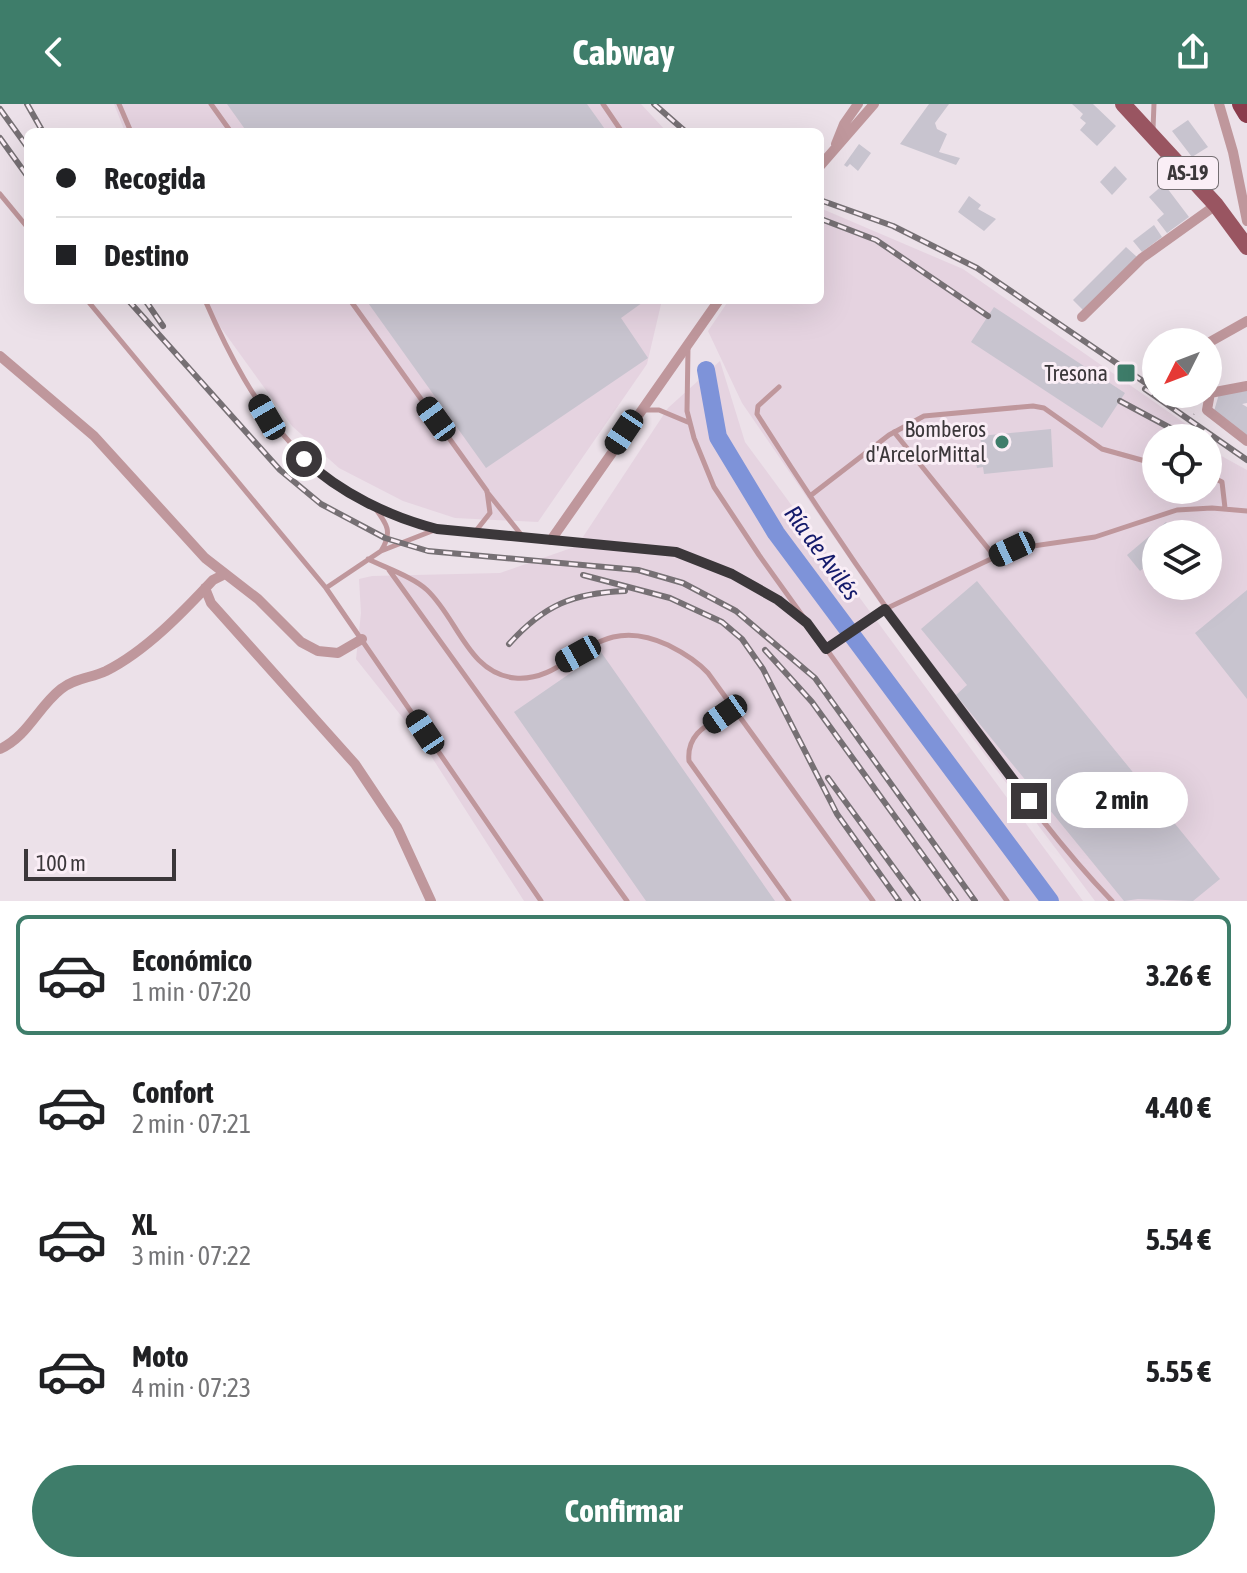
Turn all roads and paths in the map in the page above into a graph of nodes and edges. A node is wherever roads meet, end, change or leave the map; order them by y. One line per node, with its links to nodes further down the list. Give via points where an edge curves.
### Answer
1 (119, 104): 11 (lane)
2 (211, 104): 12 (lane)
3 (603, 104): 13 (lane)
4 (858, 104): 15 (street)
5 (874, 104): 15 (street)
6 (1123, 104): 14 (main road, AS-19)
7 (1154, 104): 14 (lane)
8 (1219, 104): 19 (street)
9 (1245, 104): 10 (highway)
10 (1247, 114)
11 (129, 128)
12 (228, 128)
13 (619, 128)
14 (1153, 134): 18 (main road, AS-19)
15 (835, 145): 16 (street)
16 (824, 160)
17 (0, 194): 20 (lane)
18 (1216, 205): 21 (main road, AS-19); 26 (street, via 1142,258)
19 (1247, 221)
20 (24, 223)
21 (1247, 247)
22 (90, 304): 56 (lane)
23 (207, 304): 43 (lane, via 267,417 318,471)
24 (353, 304): 41 (lane)
25 (716, 304): 29 (street)
26 (1082, 317)
27 (1247, 321): 28 (street)
28 (1222, 335)
29 (688, 341): 33 (street); 36 (lane)
30 (0, 356): 54 (street, via 94,436)
31 (1247, 386): 38 (street, via 1210,393 1207,410)
32 (779, 387): 42 (lane, via 758,406 757,414)
33 (640, 410): 36 (lane, via 659,410); 49 (street)
34 (1194, 414): 35 (path)
35 (1189, 421)
36 (691, 424): 58 (lane, via 714,487)
37 (894, 432): 39 (lane, via 924,416 1033,406 1044,408 1102,449); 42 (lane); 51 (lane)
38 (1247, 441)
39 (1142, 460)
40 (1222, 482): 44 (lane)
41 (487, 491): 47 (lane, via 490,513); 48 (lane)
42 (810, 496): 57 (lane)
43 (372, 504): 46 (lane); 50 (lane, via 388,526)
44 (1225, 508): 45 (lane); 51 (lane, via 1177,510 1095,537 1012,549)
45 (1247, 511)
46 (437, 529): 47 (lane); 50 (lane)
47 (474, 533): 48 (lane)
48 (523, 538): 49 (lane)
49 (551, 540): 58 (lane, via 676,552 732,574)
50 (381, 551): 52 (lane)
51 (995, 557): 57 (lane)
52 (368, 559): 53 (lane); 56 (lane)
53 (389, 570): 61 (lane, via 426,589 476,658 496,675 531,677 600,641 625,634 649,636 705,669); 65 (lane)
54 (225, 574): 55 (street); 59 (street, via 318,651 338,653)
55 (205, 588): 62 (street, via 132,653 62,688 21,735); 63 (street, via 211,603 371,785)
56 (326, 588): 59 (lane)
57 (882, 611): 60 (lane); 69 (lane)
58 (807, 623): 60 (lane)
59 (362, 639): 64 (lane)
60 (826, 649): 68 (lane)
61 (734, 708): 66 (lane, via 694,735 687,746 689,761); 67 (lane)
62 (0, 749)
63 (431, 901)
64 (541, 901)
65 (627, 901)
66 (789, 901)
67 (873, 901)
68 (1007, 901)
69 (1112, 901)

